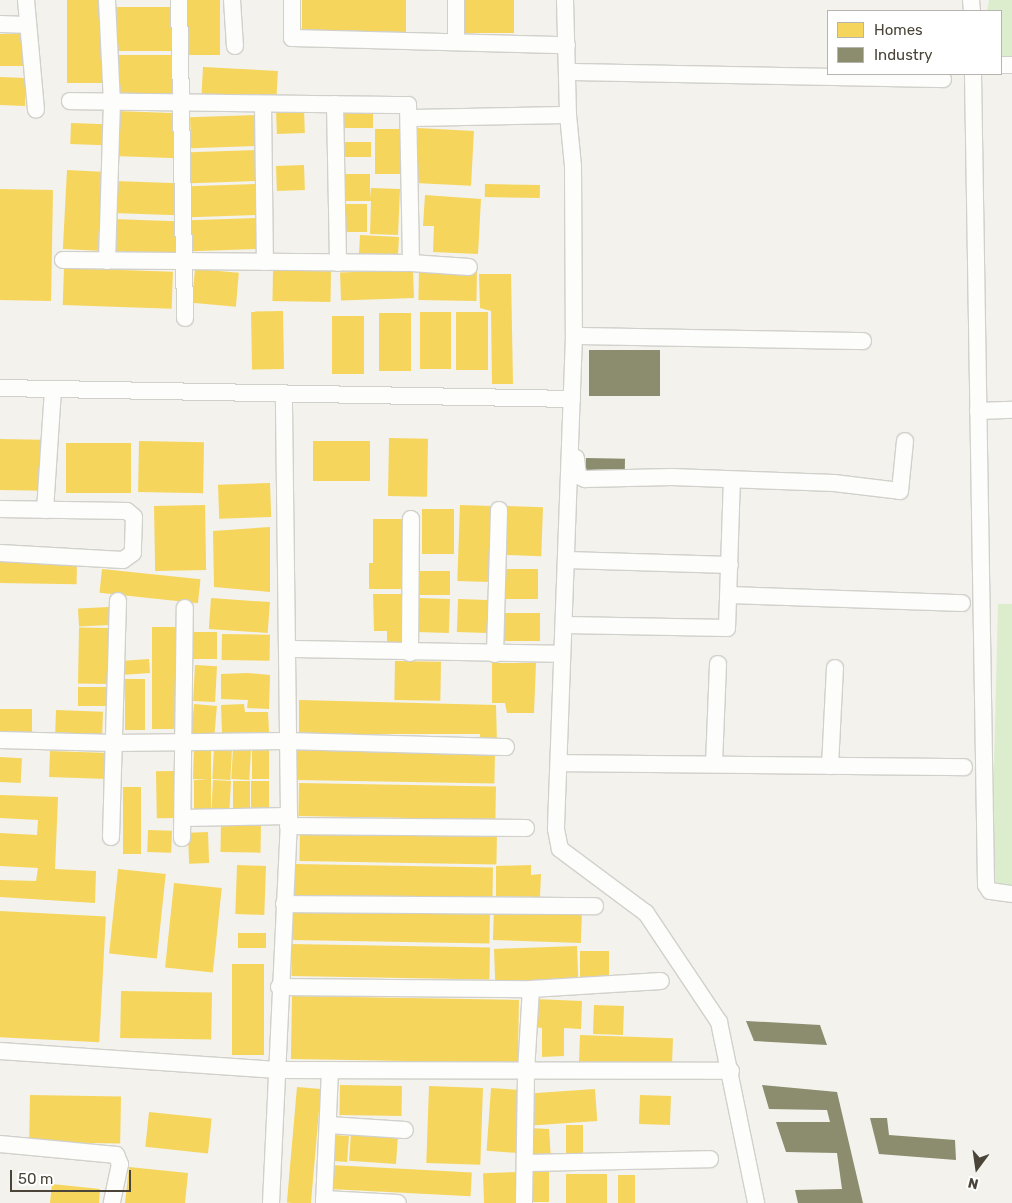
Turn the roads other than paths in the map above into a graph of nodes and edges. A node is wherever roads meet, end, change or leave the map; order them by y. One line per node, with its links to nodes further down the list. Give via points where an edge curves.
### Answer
1 (26, 0): 9 (street)
2 (107, 0): 17 (street)
3 (179, 0): 18 (street)
4 (232, 0): 12 (street)
5 (292, 0): 10 (street, via 292,38)
6 (456, 0): 10 (street)
7 (565, 0): 11 (street)
8 (0, 24): 9 (street)
9 (26, 25): 21 (street)
10 (456, 42): 11 (street)
11 (567, 45): 13 (street)
12 (235, 46)
13 (568, 72): 15 (street); 22 (street)
14 (973, 75): 39 (street)
15 (943, 79)
16 (70, 101): 17 (street)
17 (112, 103): 18 (street); 25 (street)
18 (182, 103): 19 (street); 27 (street)
19 (263, 104): 20 (street); 26 (street)
20 (335, 104): 23 (street, via 408,105); 28 (street)
21 (36, 110)
22 (568, 115): 23 (street); 32 (street, via 573,166)
23 (409, 118): 29 (street)
24 (63, 260): 25 (street)
25 (107, 261): 27 (street)
26 (265, 262): 27 (street); 28 (street)
27 (182, 263): 31 (street)
28 (338, 263): 29 (street)
29 (411, 263): 30 (street)
30 (469, 267)
31 (185, 318)
32 (574, 336): 33 (street); 37 (street)
33 (863, 341)
34 (0, 388): 35 (street)
35 (53, 390): 36 (street); 43 (street)
36 (284, 396): 37 (street); 54 (street)
37 (575, 401): 41 (street, via 578,476 585,479 672,477); 47 (street)
38 (1012, 410): 39 (street)
39 (978, 411): 74 (street, via 986,885 990,891)
40 (905, 441): 41 (street, via 900,491 834,483)
41 (732, 481): 48 (street)
42 (0, 509): 43 (street)
43 (45, 510): 46 (street, via 127,511 134,517 133,553 123,560)
44 (499, 510): 56 (street)
45 (411, 519): 55 (street)
46 (0, 553)
47 (567, 560): 48 (street); 53 (street)
48 (730, 565): 49 (street)
49 (730, 595): 51 (street); 53 (street, via 728,625 724,629)
50 (118, 601): 63 (street)
51 (962, 603)
52 (185, 608): 61 (street)
53 (565, 625): 57 (street)
54 (289, 648): 55 (street); 62 (street)
55 (410, 653): 56 (street)
56 (495, 654): 57 (street)
57 (562, 654): 65 (street)
58 (718, 664): 66 (street)
59 (835, 668): 67 (street)
60 (0, 740): 63 (street)
61 (185, 740): 62 (street); 63 (street); 69 (street)
62 (287, 741): 64 (street); 70 (street)
63 (114, 743): 72 (street)
64 (506, 747)
65 (559, 763): 66 (street); 83 (street, via 556,829 560,849 646,913 719,1022)
66 (714, 764): 67 (street)
67 (830, 766): 68 (street)
68 (964, 767)
69 (183, 818): 70 (street); 73 (street)
70 (289, 821): 71 (street); 75 (street)
71 (526, 828)
72 (111, 837)
73 (182, 838)
74 (1012, 894)
75 (284, 904): 76 (street); 78 (street)
76 (594, 906)
77 (661, 981): 79 (street)
78 (279, 986): 79 (street); 81 (street)
79 (531, 989): 84 (street)
80 (0, 1051): 81 (street)
81 (277, 1070): 82 (street); 92 (street)
82 (330, 1070): 84 (street); 85 (street)
83 (732, 1071): 84 (street); 95 (street)
84 (526, 1072): 89 (street)
85 (329, 1125): 86 (street); 90 (street)
86 (405, 1130)
87 (0, 1144): 91 (street, via 116,1155 120,1164)
88 (710, 1159): 89 (street)
89 (525, 1163): 94 (street)
90 (324, 1201): 93 (street)
91 (112, 1203)
92 (271, 1203)
93 (398, 1203)
94 (524, 1203)
95 (756, 1203)

